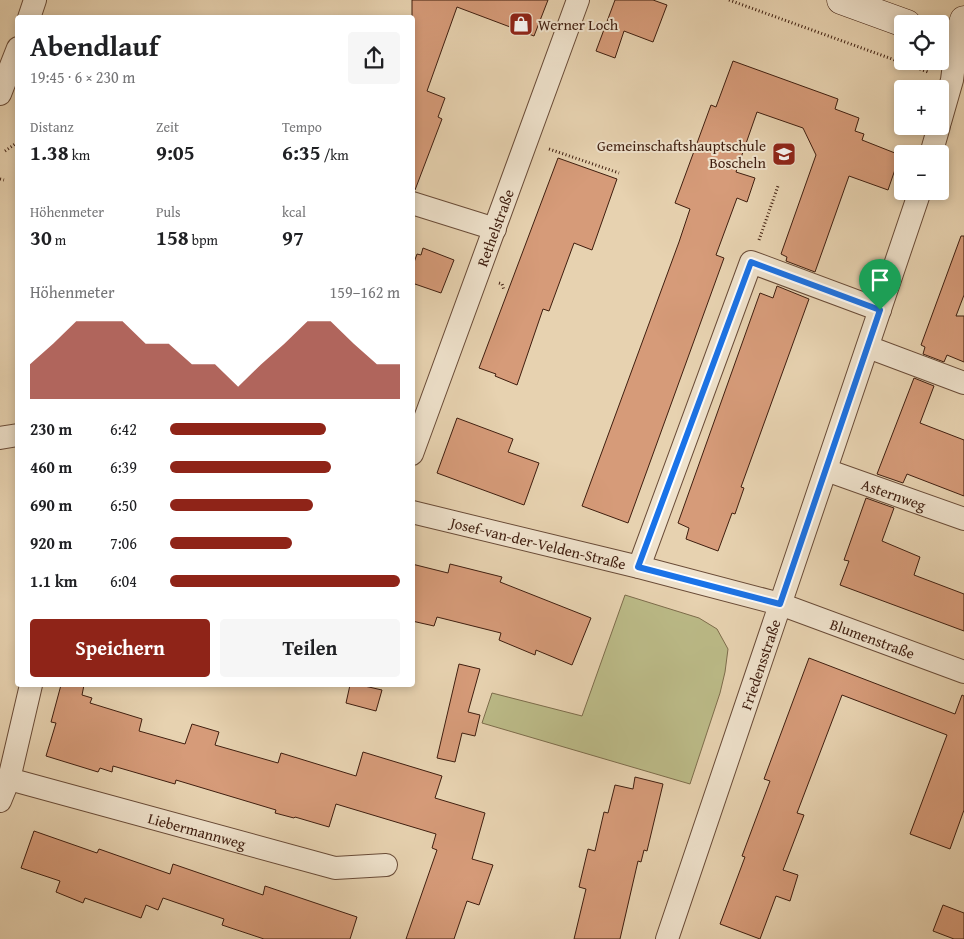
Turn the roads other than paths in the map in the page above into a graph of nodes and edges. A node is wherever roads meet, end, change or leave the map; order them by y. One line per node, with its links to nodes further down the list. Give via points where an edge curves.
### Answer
1 (35, 0): 4 (street)
2 (578, 0): 12 (street, Rethelstraße)
3 (841, 0): 5 (main road)
4 (30, 15)
5 (894, 19)
6 (956, 35): 9 (street)
7 (15, 58): 8 (street)
8 (8, 83)
9 (949, 90)
10 (917, 200): 13 (street, Friedensstraße)
11 (415, 204): 12 (street)
12 (495, 229): 18 (street, Rethelstraße)
13 (880, 310): 14 (street, Friedensstraße); 22 (street, via 751,262)
14 (868, 346): 15 (street); 19 (street, Friedensstraße)
15 (964, 383)
16 (15, 436): 17 (street)
17 (0, 438)
18 (415, 446)
19 (826, 470): 21 (street, Asternweg); 23 (street, Friedensstraße)
20 (415, 513): 22 (street, Josef-van-der-Velden-Straße)
21 (964, 519)
22 (638, 567): 23 (street, Josef-van-der-Velden-Straße)
23 (780, 604): 24 (street, Blumenstraße); 29 (street, Friedensstraße)
24 (964, 672)
25 (30, 687): 26 (street)
26 (4, 780): 27 (street); 28 (street, Liebermannweg, via 335,868)
27 (0, 801)
28 (386, 865)
29 (667, 939)

